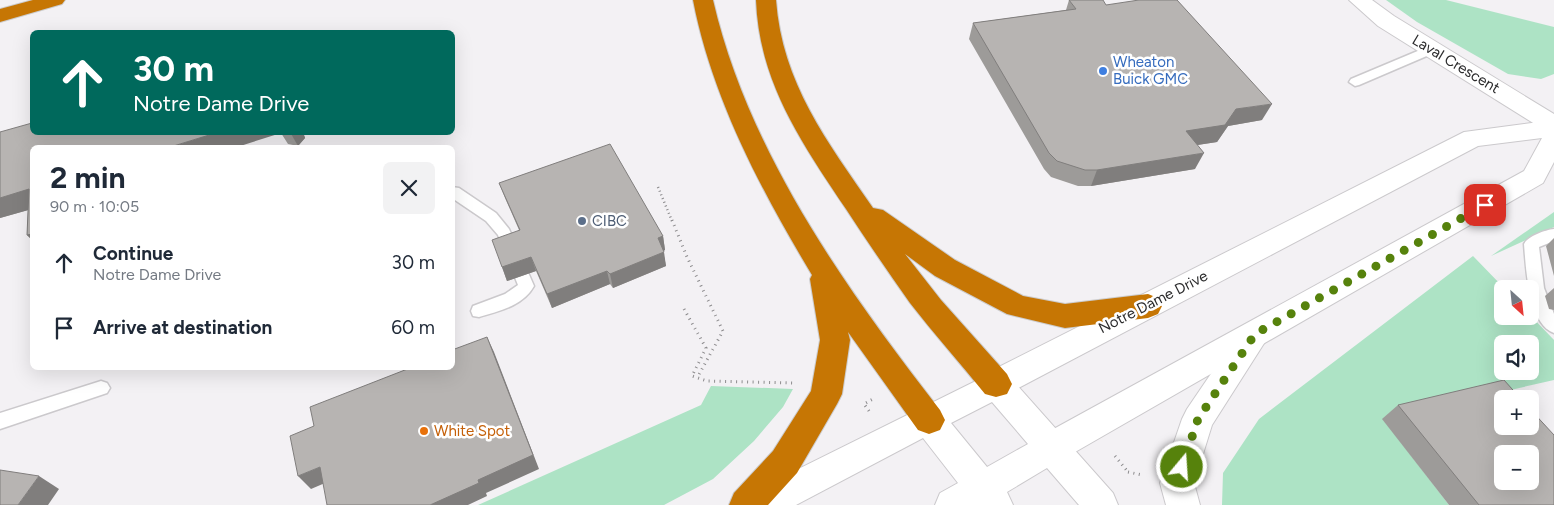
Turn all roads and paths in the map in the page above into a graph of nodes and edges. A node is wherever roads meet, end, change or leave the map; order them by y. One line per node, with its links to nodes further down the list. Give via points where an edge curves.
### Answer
1 (55, 0): 5 (highway)
2 (703, 0): 14 (highway, via 718,59 739,112 791,219)
3 (766, 0): 12 (highway, via 768,28 792,101)
4 (1360, 0): 6 (street, Laval Crescent, via 1386,21)
5 (0, 16)
6 (1432, 49): 7 (lane); 8 (street, Laval Crescent)
7 (1355, 82)
8 (1554, 126): 15 (street, Notre Dame Drive, via 1473,138)
9 (1554, 138): 19 (street, via 1534,177)
10 (658, 187): 20 (path, via 687,257 724,331)
11 (455, 193): 17 (lane, via 491,217 504,233 526,286 520,294 504,303)
12 (857, 205): 15 (highway, via 945,268 1016,306 1065,316); 22 (highway, via 911,282)
13 (1554, 235): 18 (lane, via 1531,244 1539,300 1545,317)
14 (822, 270): 26 (highway); 32 (highway, via 835,340 826,394 785,462)
15 (1148, 306): 22 (street, Notre Dame Drive)
16 (684, 309): 20 (path, via 706,348 692,376)
17 (479, 311)
18 (1554, 326)
19 (1255, 334): 28 (street); 36 (street, via 1198,419 1177,483)
20 (697, 378): 21 (path)
21 (792, 383)
22 (996, 384): 26 (street, Notre Dame Drive); 28 (street)
23 (101, 388): 27 (lane)
24 (880, 396): 25 (path, via 864,404)
25 (872, 416)
26 (929, 420): 31 (street); 33 (street, Notre Dame Drive)
27 (0, 421)
28 (1051, 448): 31 (street); 35 (street)
29 (1114, 456): 30 (path, via 1128,472)
30 (1123, 476)
31 (989, 496): 34 (street)
32 (746, 505)
33 (762, 505)
34 (952, 505)
35 (1101, 505)
36 (1183, 505)

